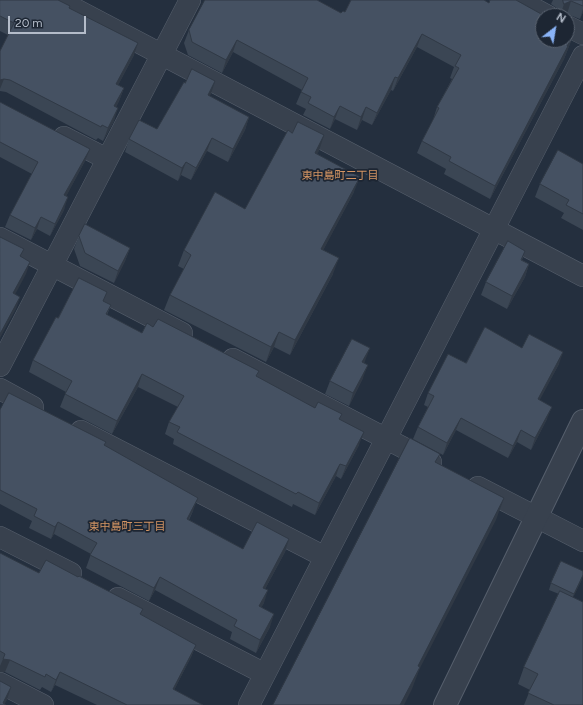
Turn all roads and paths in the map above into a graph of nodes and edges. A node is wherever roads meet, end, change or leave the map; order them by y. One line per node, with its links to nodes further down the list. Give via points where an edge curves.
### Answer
1 (58, 0): 5 (street)
2 (190, 0): 5 (street)
3 (518, 0): 4 (street)
4 (535, 9)
5 (161, 55): 8 (street); 9 (street)
6 (583, 56): 9 (street)
7 (47, 128): 8 (street)
8 (107, 159): 11 (street)
9 (494, 229): 12 (street); 18 (street)
10 (0, 238): 11 (street)
11 (52, 265): 13 (street); 15 (street)
12 (583, 276)
13 (198, 341)
14 (219, 352): 18 (street)
15 (0, 366)
16 (0, 390): 22 (street)
17 (583, 421): 19 (street)
18 (386, 439): 19 (street); 22 (street)
19 (537, 517): 21 (street); 27 (street)
20 (0, 537): 23 (street)
21 (583, 541)
22 (325, 557): 23 (street)
23 (265, 674): 26 (street)
24 (0, 683): 25 (street)
25 (43, 705)
26 (249, 705)
27 (445, 705)

